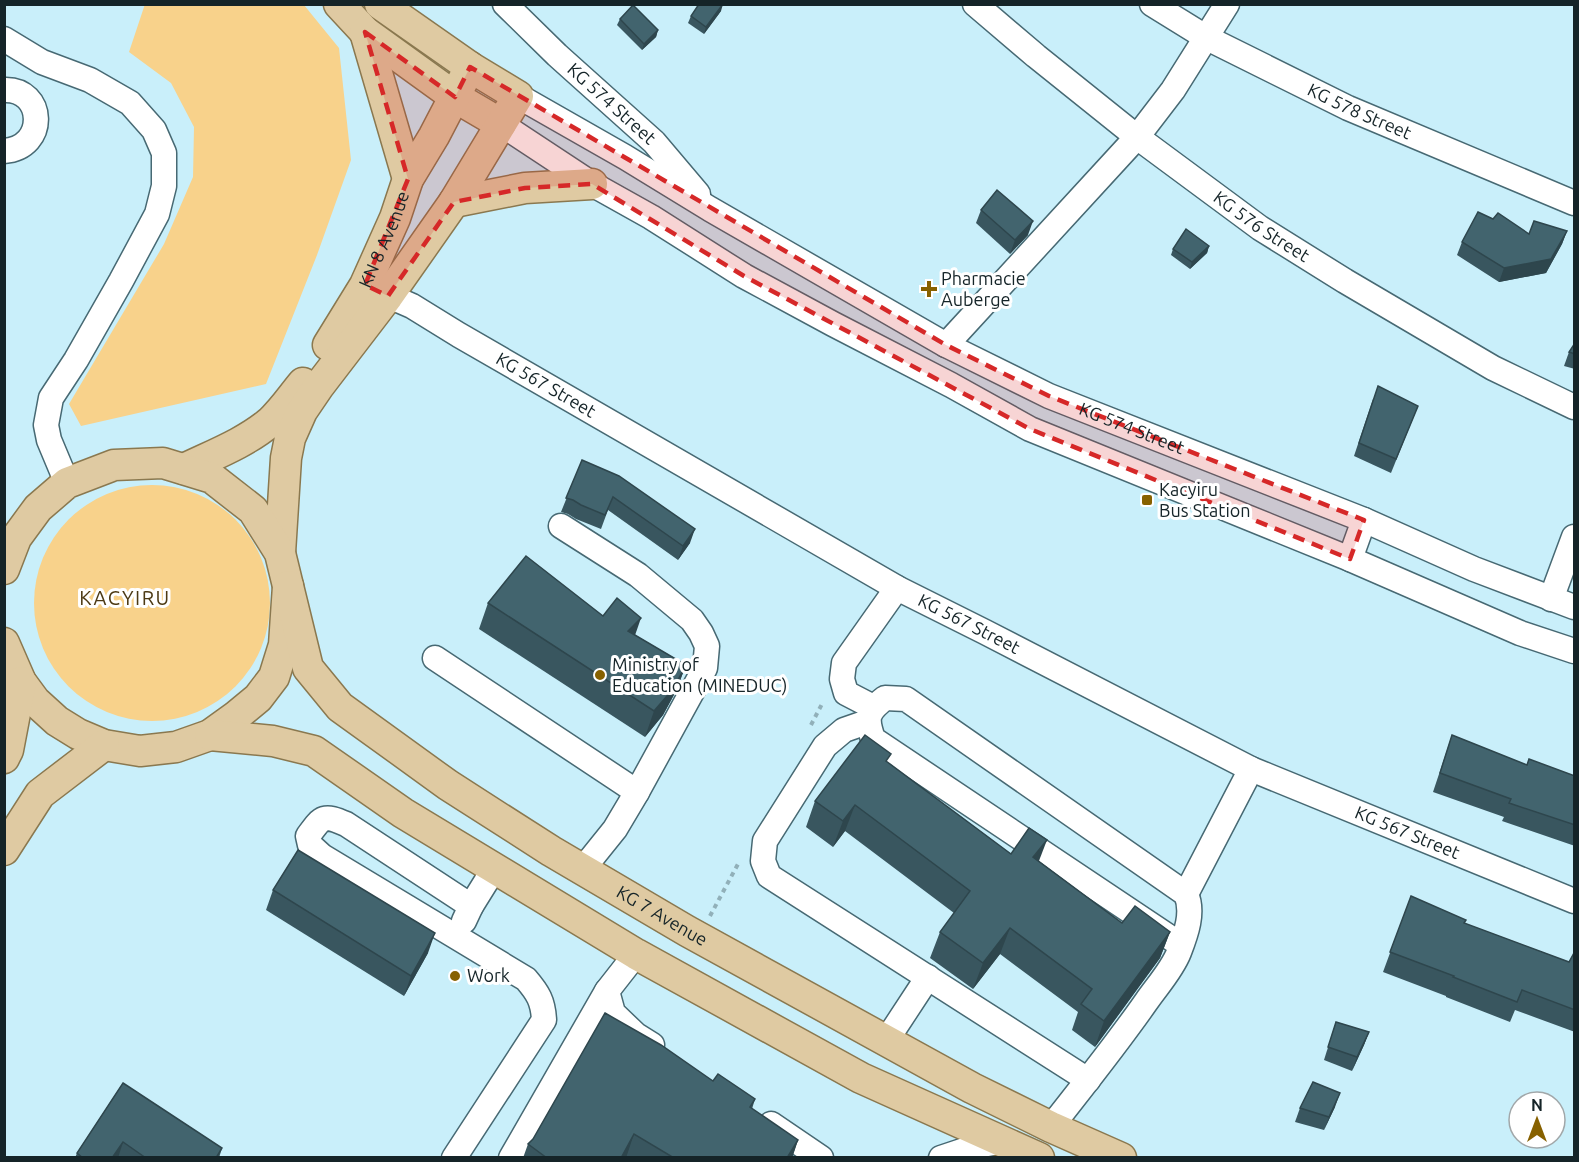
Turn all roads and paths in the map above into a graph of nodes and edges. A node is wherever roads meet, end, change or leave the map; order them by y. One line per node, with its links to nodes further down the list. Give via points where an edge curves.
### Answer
1 (339, 4): 7 (main road)
2 (380, 4): 11 (main road)
3 (505, 4): 22 (street, KG 574 Street, via 654,142)
4 (975, 4): 16 (street, KG 576 Street)
5 (1152, 4): 8 (street, KG 578 Street)
6 (1227, 4): 8 (street)
7 (364, 32): 14 (main road); 18 (main road)
8 (1207, 38): 16 (street); 21 (street, KG 578 Street, via 1348,108)
9 (4, 39): 10 (street)
10 (42, 62): 12 (street); 29 (street, via 90,80 130,103 154,130 164,153 164,186 157,214 122,281 51,398 46,425)
11 (470, 67): 13 (main road); 14 (main road, KN 8 Avenue)
12 (14, 92): 17 (street, via 34,107 36,127 25,145)
13 (518, 96): 15 (main road); 22 (street, KG 574 Street)
14 (455, 97): 15 (main road); 18 (main road, KN 8 Avenue)
15 (501, 124): 19 (street); 20 (main road)
16 (1137, 137): 24 (street); 26 (street, KG 576 Street, via 1279,240 1493,368)
17 (4, 151)
18 (408, 179): 23 (main road, KN 8 Avenue)
19 (592, 184): 20 (main road, via 525,188); 27 (street, via 744,276)
20 (454, 202): 23 (main road)
21 (1575, 203)
22 (710, 209): 24 (street, KG 574 Street)
23 (376, 290): 28 (main road, KN 8 Avenue, via 268,423); 33 (main road, via 290,438); 37 (street, KG 567 Street, via 412,306)
24 (946, 345): 25 (street, KG 574 Street)
25 (1049, 396): 27 (street); 30 (street, KG 574 Street)
26 (1575, 407)
27 (1030, 429): 34 (street)
28 (184, 470): 29 (main road, via 163,463 114,465); 33 (main road, via 212,478 253,510)
29 (67, 483): 35 (main road, via 32,515 16,538)
30 (1364, 520): 34 (street); 38 (street, KG 574 Street)
31 (561, 526): 49 (street, via 638,576 692,620 707,646 705,668)
32 (1575, 537): 38 (street)
33 (280, 553): 36 (main road, KG 7 Avenue)
34 (1350, 560): 41 (street, via 1520,633)
35 (4, 569)
36 (288, 586): 45 (main road, via 284,645 274,677 258,698); 52 (main road, KG 7 Avenue, via 308,668 340,707 448,785)
37 (897, 588): 44 (street, via 844,663 842,679 846,693); 48 (street, KG 567 Street)
38 (1551, 599): 39 (street, KG 574 Street)
39 (1575, 607)
40 (4, 643): 43 (main road)
41 (1575, 651)
42 (435, 658): 49 (street)
43 (21, 682): 46 (main road, via 57,721); 47 (main road)
44 (870, 714): 53 (street, via 885,698 906,699); 57 (street, via 873,739); 59 (street, via 825,746 765,841 763,861 769,876)
45 (210, 735): 46 (main road, via 167,748 140,750); 51 (main road, via 273,741 314,751 403,813)
46 (104, 745): 50 (main road, via 40,794)
47 (4, 758)
48 (1251, 769): 53 (street); 54 (street, KG 567 Street)
49 (637, 792): 52 (street, via 615,829)
50 (4, 850)
51 (494, 869): 55 (street); 58 (main road)
52 (582, 870): 61 (main road, KG 7 Avenue)
53 (1186, 894): 57 (street, via 1190,914)
54 (1575, 901)
55 (471, 906): 56 (street); 56 (street, via 346,824 331,818 320,821 308,836 310,845 322,856)
56 (457, 938): 69 (street, via 526,978 538,994 544,1020)
57 (1181, 945): 63 (street, via 1168,972)
58 (636, 954): 60 (street); 66 (main road, via 861,1078)
59 (927, 977): 61 (street); 63 (street)
60 (607, 991): 62 (street, via 613,1013 636,1035); 70 (street)
61 (886, 1041): 64 (main road, KG 7 Avenue)
62 (666, 1054)
63 (1088, 1080): 67 (street)
64 (972, 1088): 66 (main road); 67 (main road, KG 7 Avenue)
65 (753, 1112): 71 (street)
66 (958, 1121): 68 (main road)
67 (1051, 1127): 74 (main road, KG 7 Avenue)
68 (1004, 1141): 72 (street); 73 (main road)
69 (454, 1158)
70 (511, 1158)
71 (821, 1158)
72 (941, 1158)
73 (1039, 1158)
74 (1121, 1158)

